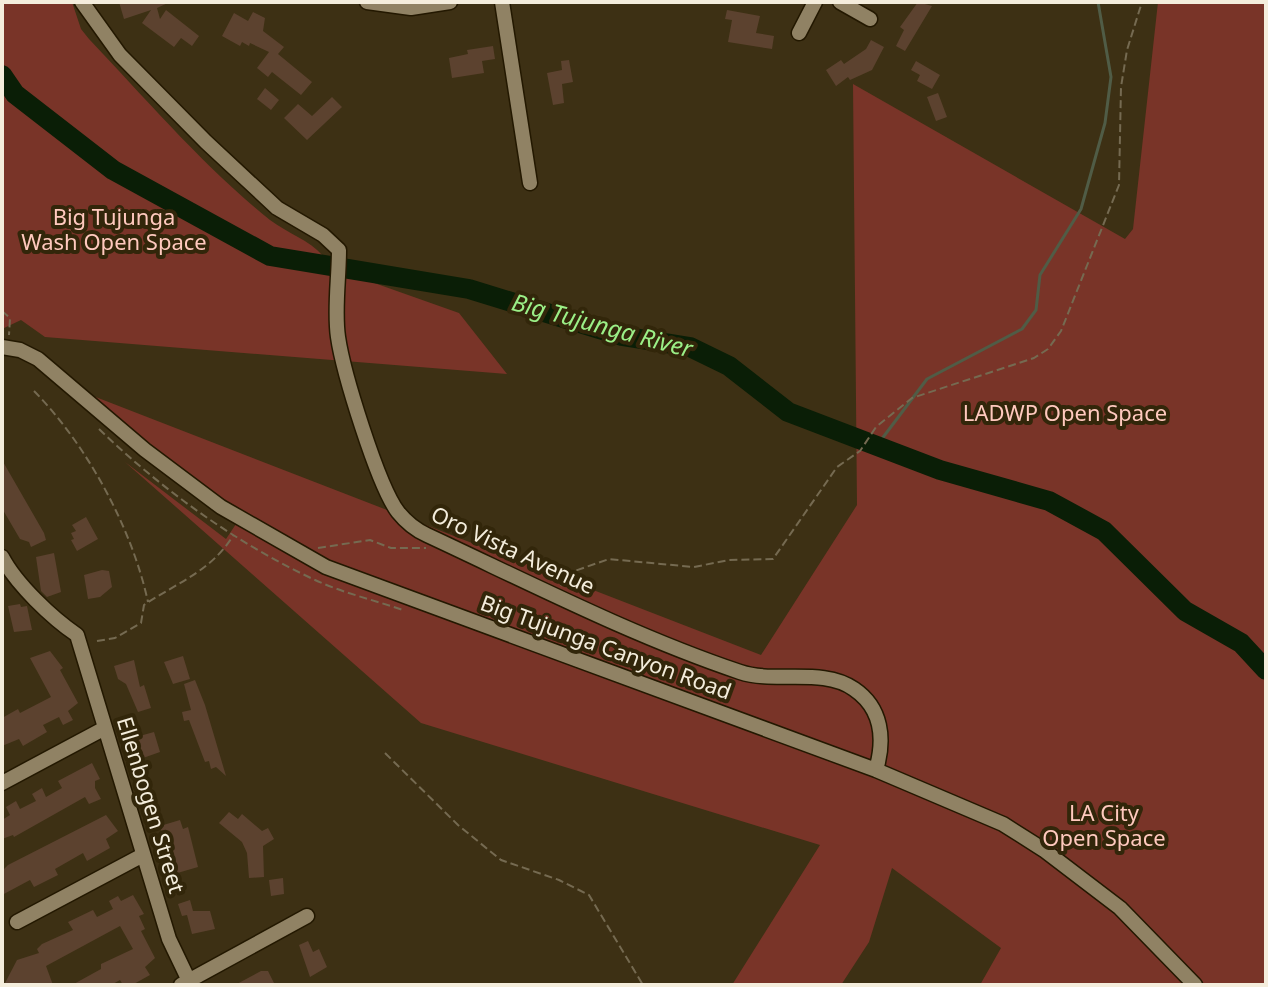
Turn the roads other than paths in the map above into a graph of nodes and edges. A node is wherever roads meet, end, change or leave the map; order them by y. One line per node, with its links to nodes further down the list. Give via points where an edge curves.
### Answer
1 (82, 2): 14 (street, Oro Vista Avenue, via 120,55 206,142 277,208 339,250 337,335 378,472 399,513 417,530 557,597 743,673 851,686 878,719 881,745)
2 (367, 2): 7 (street)
3 (450, 2): 7 (street, via 424,8)
4 (502, 2): 10 (street)
5 (815, 2): 9 (street)
6 (840, 2): 8 (street)
7 (395, 5)
8 (870, 19)
9 (799, 33)
10 (530, 183)
11 (6, 348): 14 (street, Big Tujunga Canyon Road, via 38,359 184,481 297,552)
12 (5, 564): 13 (street, Ellenbogen Street, via 56,622 77,635)
13 (105, 728): 15 (street); 16 (street, Ellenbogen Street)
14 (876, 770): 20 (street, Big Tujunga Canyon Road, via 1003,824 1044,850 1120,908)
15 (2, 783)
16 (143, 855): 18 (street); 19 (street, Ellenbogen Street)
17 (307, 916): 19 (street)
18 (17, 922)
19 (187, 984)
20 (1195, 985)

